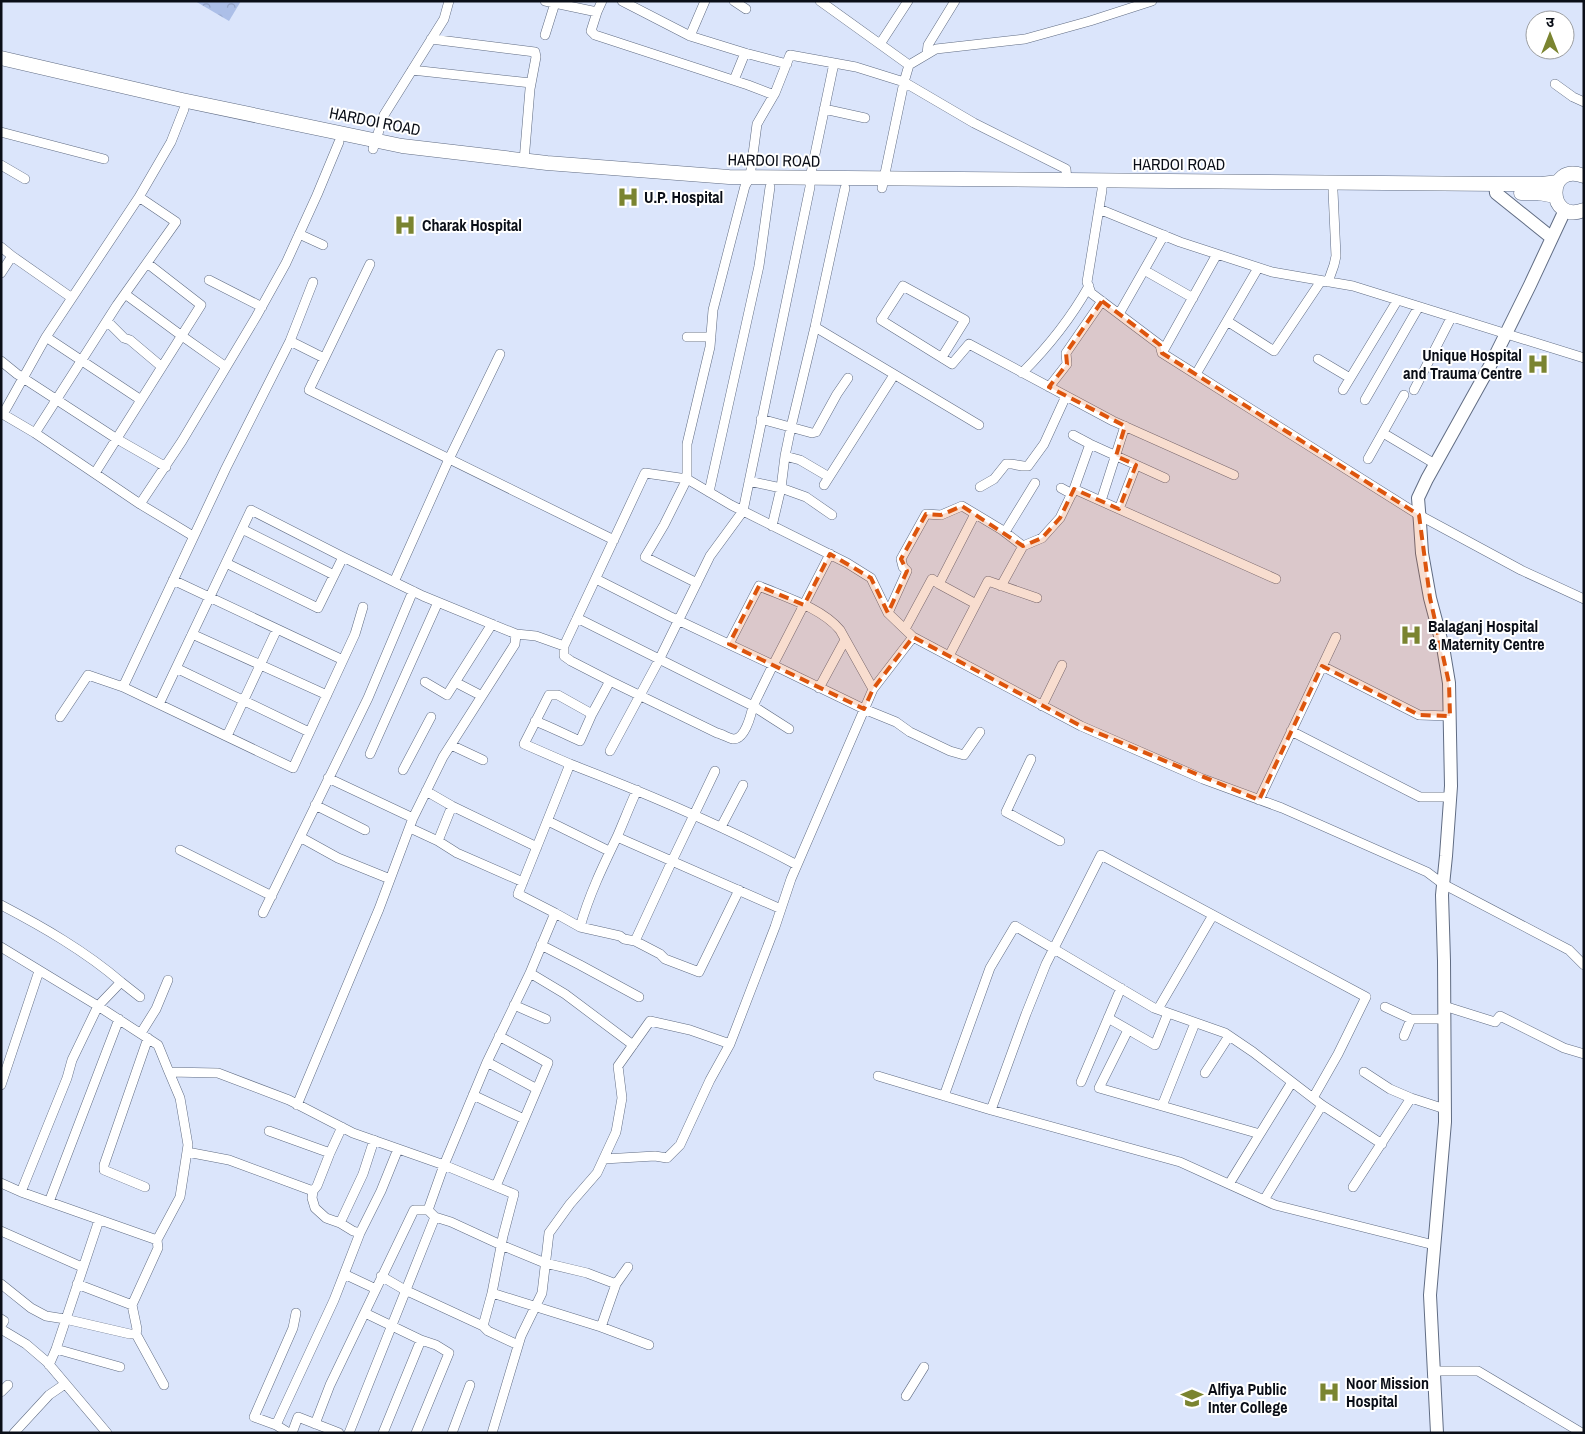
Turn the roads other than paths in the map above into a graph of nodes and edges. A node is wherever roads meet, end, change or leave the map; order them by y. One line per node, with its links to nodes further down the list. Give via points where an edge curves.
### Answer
1 (449, 1): 16 (street, via 444,19)
2 (545, 1): 11 (street)
3 (602, 1): 13 (street)
4 (622, 1): 15 (street)
5 (705, 1): 15 (street)
6 (734, 1): 12 (street)
7 (820, 1): 17 (street)
8 (908, 1): 17 (street)
9 (955, 1): 19 (street, via 928,45)
10 (1152, 1): 19 (street, via 1025,39 936,49)
11 (555, 3): 13 (street); 14 (street)
12 (746, 9)
13 (597, 12): 26 (street, via 591,31 595,35)
14 (545, 35)
15 (690, 36): 18 (street)
16 (432, 39): 25 (street); 28 (street, via 535,52)
17 (880, 44): 23 (street)
18 (745, 53): 22 (street); 26 (street)
19 (927, 54): 23 (street)
20 (1, 58): 32 (main road, HARDOI ROAD)
21 (834, 63): 22 (street, via 790,55); 27 (street); 34 (street)
22 (787, 64): 30 (street)
23 (909, 65): 27 (street)
24 (1, 67): 33 (main road, HARDOI ROAD)
25 (412, 70): 28 (street); 38 (street, via 384,115)
26 (734, 80): 30 (street)
27 (904, 82): 44 (street, via 974,123 1066,169); 48 (street)
28 (532, 83): 40 (street)
29 (1555, 84): 31 (street)
30 (774, 95): 45 (street, via 757,124)
31 (1584, 102)
32 (202, 108): 33 (main road, HARDOI ROAD); 37 (main road, HARDOI ROAD); 38 (main road, HARDOI ROAD)
33 (184, 109): 55 (street, via 171,142)
34 (824, 109): 35 (street); 47 (street)
35 (865, 118)
36 (1, 132): 39 (street)
37 (339, 142): 38 (main road, HARDOI ROAD); 59 (street)
38 (374, 144): 40 (main road, HARDOI ROAD); 45 (main road, HARDOI ROAD, via 400,154 546,172)
39 (104, 159)
40 (524, 161): 45 (main road, HARDOI ROAD, via 729,177)
41 (1, 165): 43 (street)
42 (1582, 172): 46 (main road, HARDOI ROAD, via 1563,176)
43 (25, 179)
44 (1067, 181): 48 (main road, HARDOI ROAD); 49 (main road, HARDOI ROAD)
45 (748, 182): 47 (main road, HARDOI ROAD); 50 (main road, HARDOI ROAD); 91 (street, via 713,310)
46 (1558, 182): 52 (main road, HARDOI ROAD); 54 (main road)
47 (810, 183): 48 (main road, HARDOI ROAD); 50 (main road, HARDOI ROAD); 51 (main road, HARDOI ROAD); 118 (street)
48 (882, 184): 49 (main road, HARDOI ROAD); 51 (main road, HARDOI ROAD)
49 (1102, 186): 52 (main road, HARDOI ROAD); 53 (main road, HARDOI ROAD); 56 (street)
50 (770, 187): 145 (street, via 759,266)
51 (845, 188): 86 (street)
52 (1495, 188): 53 (main road, HARDOI ROAD); 54 (main road, HARDOI ROAD); 61 (street)
53 (1333, 192): 73 (street, via 1336,256)
54 (1555, 196): 57 (main road)
55 (140, 197): 66 (street, via 176,222); 76 (street)
56 (1099, 209): 60 (street); 74 (street)
57 (1565, 210): 58 (main road); 61 (street)
58 (1584, 210)
59 (299, 234): 62 (street); 80 (street)
60 (1164, 235): 64 (street); 69 (street)
61 (1552, 238): 87 (street)
62 (323, 244)
63 (1, 247): 65 (street)
64 (1217, 254): 68 (street); 77 (street)
65 (12, 256): 70 (street); 76 (street)
66 (147, 263): 75 (street); 88 (street, via 201,305)
67 (370, 264): 96 (street)
68 (1258, 268): 73 (street); 85 (street)
69 (1144, 270): 77 (street); 82 (street)
70 (1, 273)
71 (209, 280): 80 (street)
72 (313, 282): 92 (street)
73 (1324, 282): 79 (street, via 1353,286); 85 (street, via 1274,351)
74 (1088, 286): 78 (street, via 1091,293); 103 (street, via 1062,327)
75 (125, 294): 84 (street); 88 (street)
76 (72, 298): 89 (street)
77 (1193, 298): 93 (street)
78 (1102, 301): 82 (street); 109 (street, via 1066,353 1067,364)
79 (1397, 301): 81 (street); 108 (street)
80 (262, 307): 102 (street)
81 (1418, 308): 83 (street); 116 (street)
82 (1119, 314): 93 (street, via 1160,345)
83 (1451, 318): 87 (street); 111 (street)
84 (107, 321): 99 (street); 101 (street)
85 (1227, 321): 104 (street)
86 (815, 327): 105 (street); 121 (street)
87 (1506, 335): 97 (street); 131 (street)
88 (182, 336): 101 (street); 102 (street)
89 (46, 337): 99 (street); 106 (street)
90 (687, 337): 91 (street)
91 (711, 337): 138 (street, via 687,444)
92 (290, 341): 96 (street); 157 (street)
93 (1162, 353): 104 (street)
94 (500, 354): 129 (street)
95 (942, 357): 95 (street, via 881,320 903,286 965,320); 103 (street, via 952,364 969,344)
96 (324, 358): 129 (street, via 308,390)
97 (1584, 358)
98 (1318, 359): 108 (street)
99 (82, 360): 114 (street); 115 (street)
100 (1, 361): 106 (street)
101 (162, 367): 115 (street)
102 (226, 367): 133 (street)
103 (1022, 373): 109 (street)
104 (1196, 374): 153 (street)
105 (894, 375): 119 (street); 136 (street)
106 (24, 377): 114 (street); 117 (street)
107 (848, 378): 121 (street, via 816,432)
108 (1350, 378): 110 (street)
109 (1049, 387): 113 (street)
110 (1343, 390)
111 (1414, 390)
112 (1404, 395): 123 (street)
113 (1066, 396): 120 (street); 142 (street, via 1044,444 1028,466 1006,464 994,479)
114 (57, 399): 122 (street); 125 (street)
115 (141, 400): 125 (street)
116 (1365, 400)
117 (2, 414): 122 (street)
118 (761, 419): 121 (street); 139 (street)
119 (979, 425)
120 (1125, 426): 128 (street); 135 (street)
121 (791, 427): 127 (street)
122 (35, 433): 134 (street)
123 (1383, 433): 130 (street); 131 (street)
124 (1073, 435): 126 (street)
125 (117, 439): 133 (street); 134 (street)
126 (1090, 444): 128 (street); 146 (street)
127 (785, 456): 136 (street, via 800,460); 143 (street)
128 (1116, 456): 132 (street); 147 (street)
129 (449, 459): 158 (street); 167 (street)
130 (1368, 459)
131 (1435, 464): 153 (street, via 1418,498)
132 (1136, 465): 137 (street); 149 (street)
133 (166, 467): 148 (street)
134 (95, 473): 148 (street)
135 (1234, 475)
136 (829, 477): 141 (street)
137 (1165, 478)
138 (687, 479): 145 (street); 158 (street, via 645,473); 168 (street, via 645,556)
139 (749, 481): 143 (street); 150 (street)
140 (1035, 483): 156 (street)
141 (824, 486)
142 (980, 487)
143 (780, 488): 152 (street, via 806,497); 154 (street)
144 (1061, 488): 146 (street)
145 (709, 492): 150 (street)
146 (1073, 492): 147 (street); 159 (street, via 1060,518 1042,538)
147 (1101, 502): 149 (street)
148 (140, 504): 157 (street)
149 (1119, 510): 165 (street)
150 (743, 511): 154 (street); 168 (street, via 710,556)
151 (975, 514): 156 (street); 169 (street); 179 (street, via 962,506 941,515 926,514 901,559 907,571)
152 (832, 515)
153 (1419, 516): 174 (street); 215 (street, via 1430,598 1449,682)
154 (772, 526): 160 (street)
155 (242, 529): 161 (street, via 251,510); 162 (street); 163 (street)
156 (1005, 532): 159 (street)
157 (193, 536): 166 (street)
158 (614, 540): 164 (street)
159 (1023, 546): 170 (street)
160 (830, 554): 177 (street); 179 (street, via 871,578)
161 (343, 557): 163 (street); 167 (street)
162 (226, 563): 163 (street, via 318,608); 172 (street)
163 (334, 575)
164 (596, 578): 180 (street); 181 (street)
165 (1276, 579)
166 (173, 580): 172 (street); 203 (street)
167 (394, 582): 171 (street)
168 (697, 583): 181 (street)
169 (938, 584): 176 (street); 184 (street, via 932,579)
170 (1001, 586): 173 (street); 176 (street, via 988,580)
171 (413, 591): 175 (street); 232 (street, via 368,698)
172 (210, 597): 183 (street); 185 (street)
173 (1037, 598)
174 (1584, 599)
175 (438, 602): 182 (street); 226 (street)
176 (976, 604): 192 (street)
177 (804, 605): 189 (street, via 834,622); 190 (street, via 759,586); 196 (street)
178 (363, 607): 193 (street)
179 (888, 613): 184 (street)
180 (577, 618): 191 (street); 194 (street)
181 (679, 620): 190 (street); 194 (street)
182 (492, 624): 186 (street); 202 (street)
183 (277, 629): 193 (street); 195 (street)
184 (905, 629): 187 (street)
185 (192, 634): 195 (street); 199 (street)
186 (516, 634): 191 (street, via 536,636); 208 (street, via 515,644)
187 (913, 637): 192 (street); 205 (street)
188 (1336, 637): 198 (street)
189 (845, 640): 204 (street); 205 (street)
190 (729, 644): 196 (street)
191 (564, 646): 200 (street, via 564,656)
192 (950, 656): 212 (street)
193 (343, 660): 207 (street)
194 (659, 660): 206 (street); 211 (street)
195 (260, 665): 207 (street); 209 (street)
196 (773, 665): 204 (street); 211 (street)
197 (1062, 665): 212 (street)
198 (1322, 666): 215 (street, via 1419,715); 222 (street)
199 (176, 668): 209 (street); 210 (street)
200 (610, 681): 206 (street); 214 (street)
201 (425, 682): 202 (street, via 447,694)
202 (455, 682): 208 (street)
203 (123, 687): 210 (street); 216 (street, via 88,675)
204 (820, 688): 213 (street)
205 (873, 689): 213 (street)
206 (640, 694): 211 (street, via 733,739 742,734); 225 (street)
207 (327, 695): 220 (street)
208 (482, 696): 224 (street)
209 (244, 701): 220 (street); 223 (street)
210 (159, 704): 223 (street)
211 (753, 706): 219 (street)
212 (1042, 706): 237 (street, via 1116,742)
213 (864, 709): 221 (street, via 964,755); 254 (street)
214 (592, 714): 218 (street, via 558,694 549,694); 218 (street, via 580,741)
215 (1450, 716): 236 (street)
216 (60, 717)
217 (431, 717): 230 (street)
218 (535, 721): 229 (street, via 524,744)
219 (789, 729)
220 (309, 732): 223 (street, via 293,768)
221 (980, 732)
222 (1292, 732): 236 (street, via 1420,797); 237 (street)
223 (227, 736)
224 (451, 745): 228 (street); 235 (street)
225 (610, 751)
226 (370, 754)
227 (1032, 759): 249 (street, via 1006,812)
228 (482, 760)
229 (570, 764): 234 (street); 242 (street)
230 (403, 770)
231 (715, 771): 240 (street)
232 (328, 778): 238 (street); 241 (street)
233 (743, 785): 243 (street)
234 (637, 790): 240 (street); 247 (street)
235 (426, 791): 239 (street); 241 (street)
236 (1450, 797): 257 (street)
237 (1259, 800): 257 (street, via 1427,872)
238 (315, 805): 245 (street); 246 (street)
239 (452, 806): 248 (street); 250 (street)
240 (694, 815): 243 (street); 253 (street)
241 (413, 818): 244 (street)
242 (548, 821): 250 (street); 252 (street)
243 (721, 827): 254 (street)
244 (410, 828): 248 (street); 255 (street)
245 (365, 830)
246 (300, 837): 255 (street, via 338,858); 259 (street)
247 (617, 837): 252 (street); 253 (street)
248 (438, 841): 256 (street, via 457,854)
249 (1060, 841)
250 (537, 848): 256 (street)
251 (180, 850): 259 (street)
252 (609, 851): 265 (street)
253 (672, 861): 258 (street); 266 (street)
254 (797, 865): 261 (street)
255 (390, 878): 311 (street)
256 (523, 882): 262 (street, via 518,894)
257 (1443, 884): 270 (street, via 1569,950); 283 (street)
258 (739, 890): 261 (street); 266 (street, via 698,972 665,959)
259 (272, 896): 263 (street)
260 (1, 905): 274 (street, via 68,943)
261 (781, 909): 294 (street)
262 (555, 912): 265 (street); 268 (street)
263 (263, 913)
264 (1213, 915): 269 (street, via 1101,855); 281 (street); 308 (street, via 1366,997)
265 (580, 927): 266 (street)
266 (635, 941)
267 (1, 946): 271 (street)
268 (541, 946): 272 (street); 277 (street)
269 (1053, 949): 275 (street); 307 (street, via 1015,926 990,968); 314 (street)
270 (1584, 965)
271 (39, 971): 279 (street); 304 (street)
272 (530, 973): 278 (street); 295 (street, via 565,994)
273 (168, 980): 290 (street)
274 (120, 982): 276 (street); 279 (street)
275 (1122, 988): 281 (street); 284 (street)
276 (140, 997)
277 (639, 997)
278 (514, 1005): 287 (street); 291 (street)
279 (98, 1006): 286 (street); 332 (street, via 72,1060)
280 (1385, 1007): 285 (street)
281 (1158, 1009): 282 (street)
282 (1168, 1013): 288 (street); 289 (street, via 1155,1045)
283 (1444, 1013): 285 (street); 296 (street, via 1495,1022 1500,1016 1564,1048); 313 (street)
284 (1108, 1018): 289 (street); 302 (street)
285 (1411, 1018): 293 (street)
286 (119, 1019): 290 (street); 334 (street)
287 (546, 1019)
288 (1195, 1023): 292 (street); 312 (street)
289 (1128, 1030): 312 (street, via 1099,1088)
290 (144, 1036): 298 (street, via 158,1045); 329 (street, via 104,1170)
291 (499, 1036): 297 (street); 305 (street, via 548,1063)
292 (1229, 1036): 300 (street); 303 (street)
293 (1404, 1036)
294 (730, 1044): 295 (street, via 650,1021); 324 (street, via 680,1145 667,1158)
295 (633, 1045): 324 (street, via 618,1066 622,1098 616,1132)
296 (1584, 1054)
297 (487, 1062): 305 (street); 306 (street)
298 (169, 1072): 311 (street, via 218,1073); 322 (street, via 180,1098)
299 (1364, 1072): 309 (street)
300 (1205, 1073)
301 (878, 1076): 307 (street)
302 (1081, 1082)
303 (1292, 1082): 308 (street); 318 (street)
304 (1, 1085)
305 (537, 1089): 315 (street)
306 (473, 1095): 315 (street); 325 (street)
307 (944, 1096): 314 (street)
308 (1312, 1098): 310 (street)
309 (1411, 1098): 313 (street); 320 (street)
310 (1322, 1104): 320 (street); 333 (street)
311 (297, 1105): 316 (street)
312 (1162, 1106): 318 (street)
313 (1445, 1109): 343 (street)
314 (992, 1110): 327 (street, via 1180,1162)
315 (524, 1119): 328 (street)
316 (342, 1127): 319 (street); 323 (street)
317 (269, 1131): 323 (street)
318 (1260, 1134): 327 (street)
319 (374, 1140): 321 (street); 338 (street, via 363,1174)
320 (1382, 1144): 330 (street)
321 (398, 1149): 325 (street); 340 (street)
322 (187, 1152): 331 (street, via 229,1160); 341 (street, via 180,1197)
323 (330, 1153): 331 (street)
324 (604, 1159): 344 (street, via 597,1173 549,1233)
325 (444, 1165): 328 (street); 335 (street)
326 (1, 1183): 332 (street)
327 (1228, 1184): 333 (street)
328 (496, 1186): 342 (street, via 514,1194)
329 (145, 1188)
330 (1353, 1188)
331 (313, 1191): 338 (street, via 315,1208 326,1218)
332 (21, 1192): 334 (street)
333 (1264, 1200): 343 (street)
334 (49, 1202): 337 (street)
335 (428, 1210): 336 (street); 348 (street, via 414,1210)
336 (435, 1217): 342 (street); 353 (street)
337 (99, 1220): 341 (street); 346 (street)
338 (340, 1223): 340 (street)
339 (2, 1232): 346 (street)
340 (360, 1233): 347 (street)
341 (158, 1240): 355 (street, via 158,1248)
342 (501, 1245): 344 (street); 354 (street)
343 (1434, 1245): 373 (street, via 1430,1295)
344 (545, 1263): 351 (street, via 588,1273); 356 (street, via 542,1293)
345 (628, 1267): 351 (street)
346 (82, 1268): 350 (street)
347 (344, 1274): 352 (street); 381 (street)
348 (382, 1276): 352 (street); 353 (street)
349 (1, 1284): 360 (street, via 31,1308 46,1316)
350 (77, 1284): 355 (street); 360 (street)
351 (616, 1284): 363 (street)
352 (376, 1289): 358 (street)
353 (405, 1290): 361 (street); 362 (street)
354 (492, 1293): 356 (street); 362 (street)
355 (132, 1305): 365 (street)
356 (535, 1306): 363 (street); 368 (street)
357 (296, 1313): 381 (street, via 293,1328 254,1417)
358 (365, 1313): 361 (street); 380 (street, via 330,1385)
359 (1, 1319): 364 (street, via 4,1321)
360 (66, 1319): 365 (street); 369 (street)
361 (391, 1326): 366 (street); 386 (street)
362 (483, 1326): 368 (street)
363 (601, 1327): 367 (street)
364 (1, 1328): 370 (street, via 26,1344)
365 (136, 1334): 376 (street)
366 (421, 1340): 387 (street); 388 (street, via 436,1344 449,1354)
367 (649, 1344)
368 (518, 1345): 390 (street)
369 (56, 1349): 370 (street); 371 (street)
370 (49, 1365): 374 (street)
371 (120, 1367)
372 (924, 1367): 379 (street)
373 (1433, 1371): 391 (street); 392 (street, via 1478,1372)
374 (65, 1384): 383 (street, via 49,1395); 384 (street)
375 (8, 1385): 378 (street)
376 (164, 1385)
377 (470, 1385): 389 (street)
378 (1, 1392)
379 (906, 1396)
380 (316, 1424): 382 (street); 385 (street, via 298,1417)
381 (276, 1425): 385 (street)
382 (333, 1432)
383 (14, 1433)
384 (107, 1433)
385 (291, 1433)
386 (348, 1433)
387 (382, 1433)
388 (416, 1433)
389 (452, 1433)
390 (492, 1433)
391 (1437, 1433)
392 (1582, 1433)

